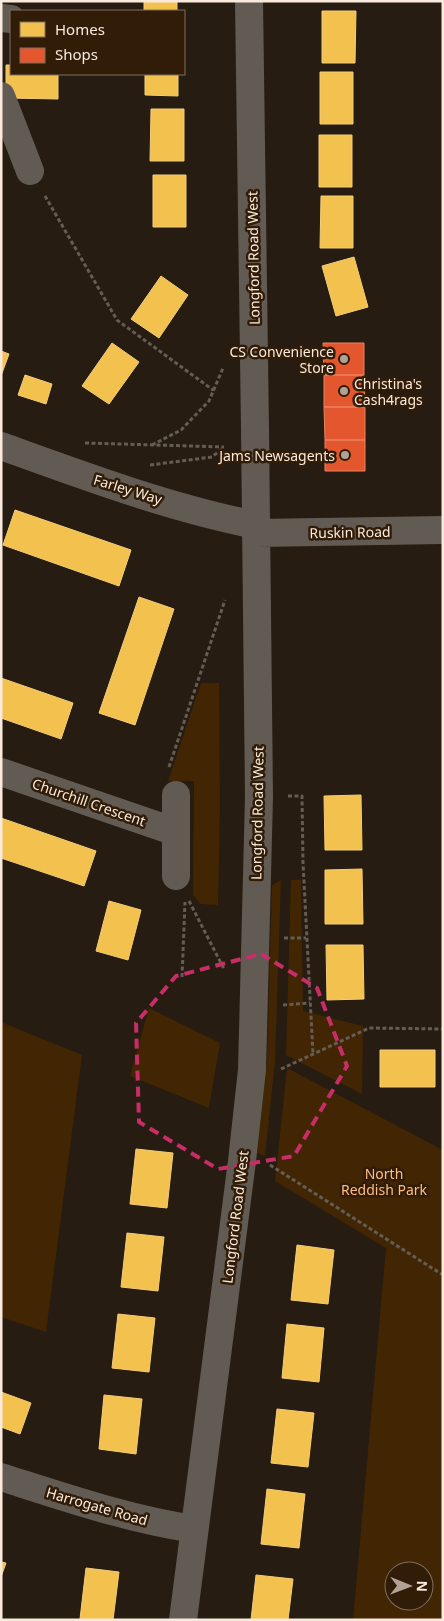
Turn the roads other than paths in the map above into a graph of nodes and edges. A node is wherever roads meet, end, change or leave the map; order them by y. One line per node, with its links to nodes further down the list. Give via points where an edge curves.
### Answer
1 (249, 1): 5 (street, Longford Road West)
2 (1, 96): 3 (street)
3 (30, 171)
4 (1, 446): 5 (street, Farley Way, via 93,479)
5 (256, 529): 6 (street, Ruskin Road); 12 (street, Longford Road West, via 259,797 252,1070)
6 (443, 530)
7 (1, 772): 9 (street, Churchill Crescent)
8 (176, 795): 9 (street)
9 (176, 832): 10 (street)
10 (176, 876)
11 (1, 1477): 12 (street, Harrogate Road, via 84,1503)
12 (194, 1529): 13 (street, Longford Road West)
13 (183, 1620)

